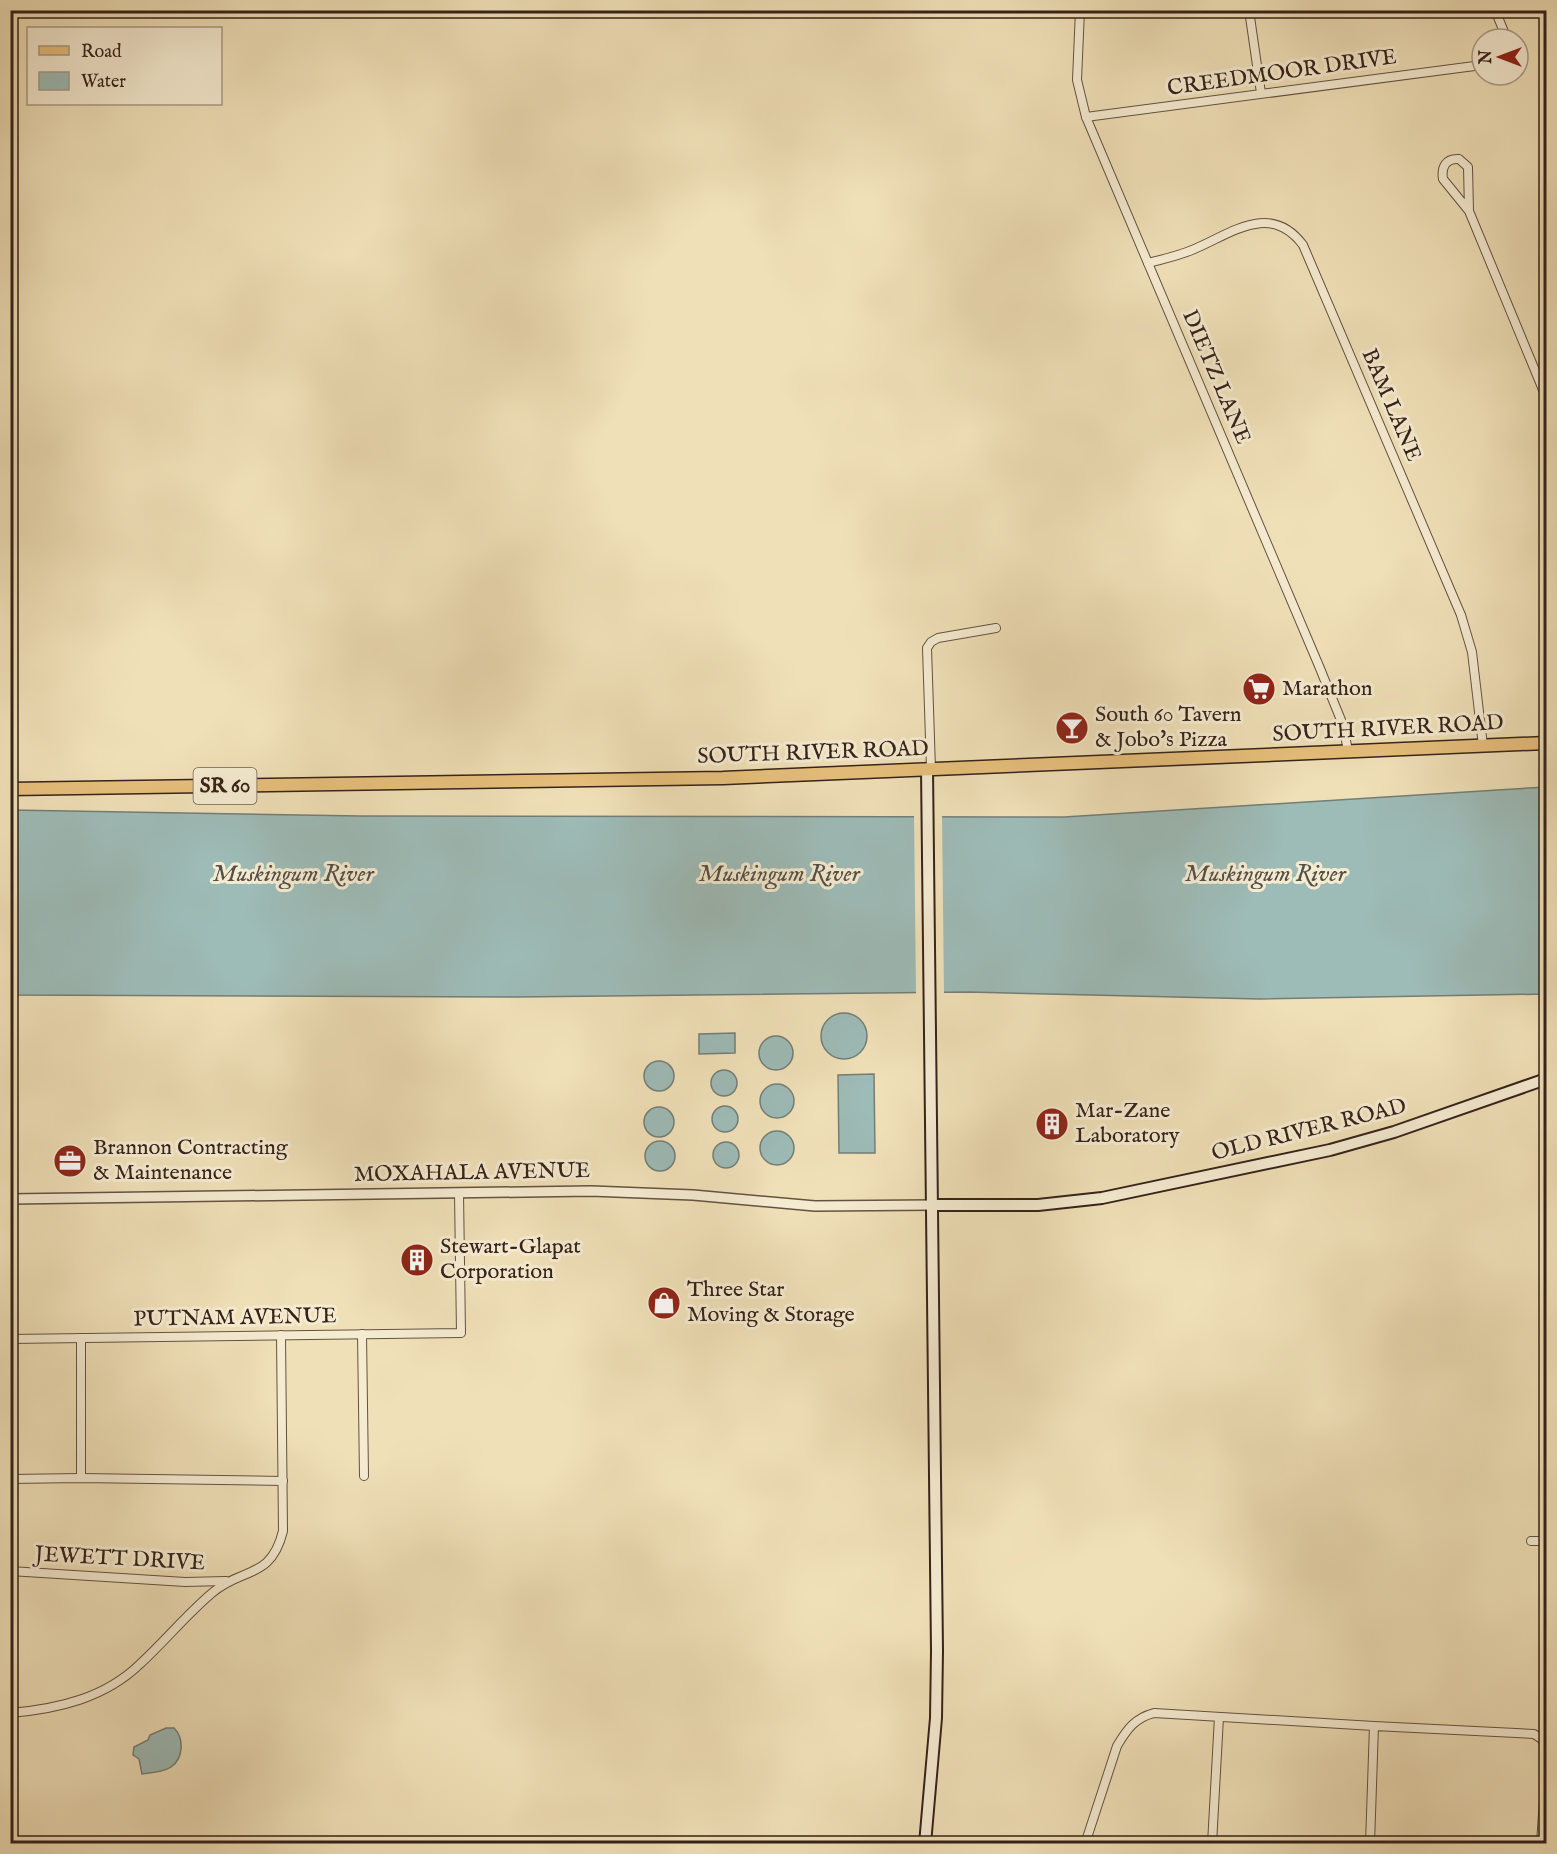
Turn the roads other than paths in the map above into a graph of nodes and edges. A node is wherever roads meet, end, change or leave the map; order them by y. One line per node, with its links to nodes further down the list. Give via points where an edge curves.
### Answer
1 (1080, 10): 7 (street, DIETZ LANE, via 1077,80)
2 (1249, 10): 6 (street)
3 (1495, 10): 4 (street)
4 (1502, 27)
5 (1470, 67): 6 (street, CREEDMOOR DRIVE)
6 (1261, 93): 7 (street, CREEDMOOR DRIVE)
7 (1086, 117): 9 (street, DIETZ LANE)
8 (1469, 211): 8 (street, via 1468,167 1453,158 1443,167 1443,179); 10 (street)
9 (1148, 263): 13 (street, BAM LANE, via 1266,222 1287,228 1303,244 1461,615 1472,652); 14 (street, DIETZ LANE, via 1319,666 1343,725)
10 (1546, 397)
11 (996, 628): 15 (street, via 938,638 927,648)
12 (1546, 743): 13 (main road, SOUTH RIVER ROAD / SR 60)
13 (1482, 746): 14 (main road, SOUTH RIVER ROAD / SR 60)
14 (1348, 751): 15 (main road, SOUTH RIVER ROAD / SR 60)
15 (929, 769): 16 (main road, SOUTH RIVER ROAD / SR 60, via 723,778); 20 (main road)
16 (10, 789)
17 (1546, 1079): 20 (main road, OLD RIVER ROAD, via 1394,1132 1329,1150 1102,1198 1038,1205)
18 (459, 1193): 19 (street, MOXAHALA AVENUE); 20 (street, MOXAHALA AVENUE, via 591,1191 815,1206); 21 (street, PUTNAM AVENUE, via 461,1333)
19 (10, 1199)
20 (933, 1205): 38 (main road, via 938,1651)
21 (362, 1334): 22 (street, PUTNAM AVENUE); 25 (street)
22 (281, 1335): 23 (street, PUTNAM AVENUE); 28 (street)
23 (81, 1338): 24 (street, PUTNAM AVENUE); 26 (street)
24 (10, 1339)
25 (364, 1476)
26 (81, 1478): 27 (street); 28 (street)
27 (10, 1479)
28 (283, 1481): 32 (street, via 280,1543 261,1568)
29 (1531, 1541): 30 (street)
30 (1546, 1541)
31 (10, 1571): 32 (street, JEWETT DRIVE)
32 (228, 1581): 33 (street, via 124,1678 95,1695 64,1705)
33 (10, 1713)
34 (1219, 1717): 35 (street); 39 (street, via 1154,1713 1134,1722 1117,1746); 40 (street)
35 (1374, 1726): 36 (street, via 1534,1734 1543,1740); 41 (street)
36 (1546, 1755)
37 (1546, 1769): 42 (street)
38 (926, 1844)
39 (1085, 1844)
40 (1212, 1844)
41 (1370, 1844)
42 (1541, 1844)

